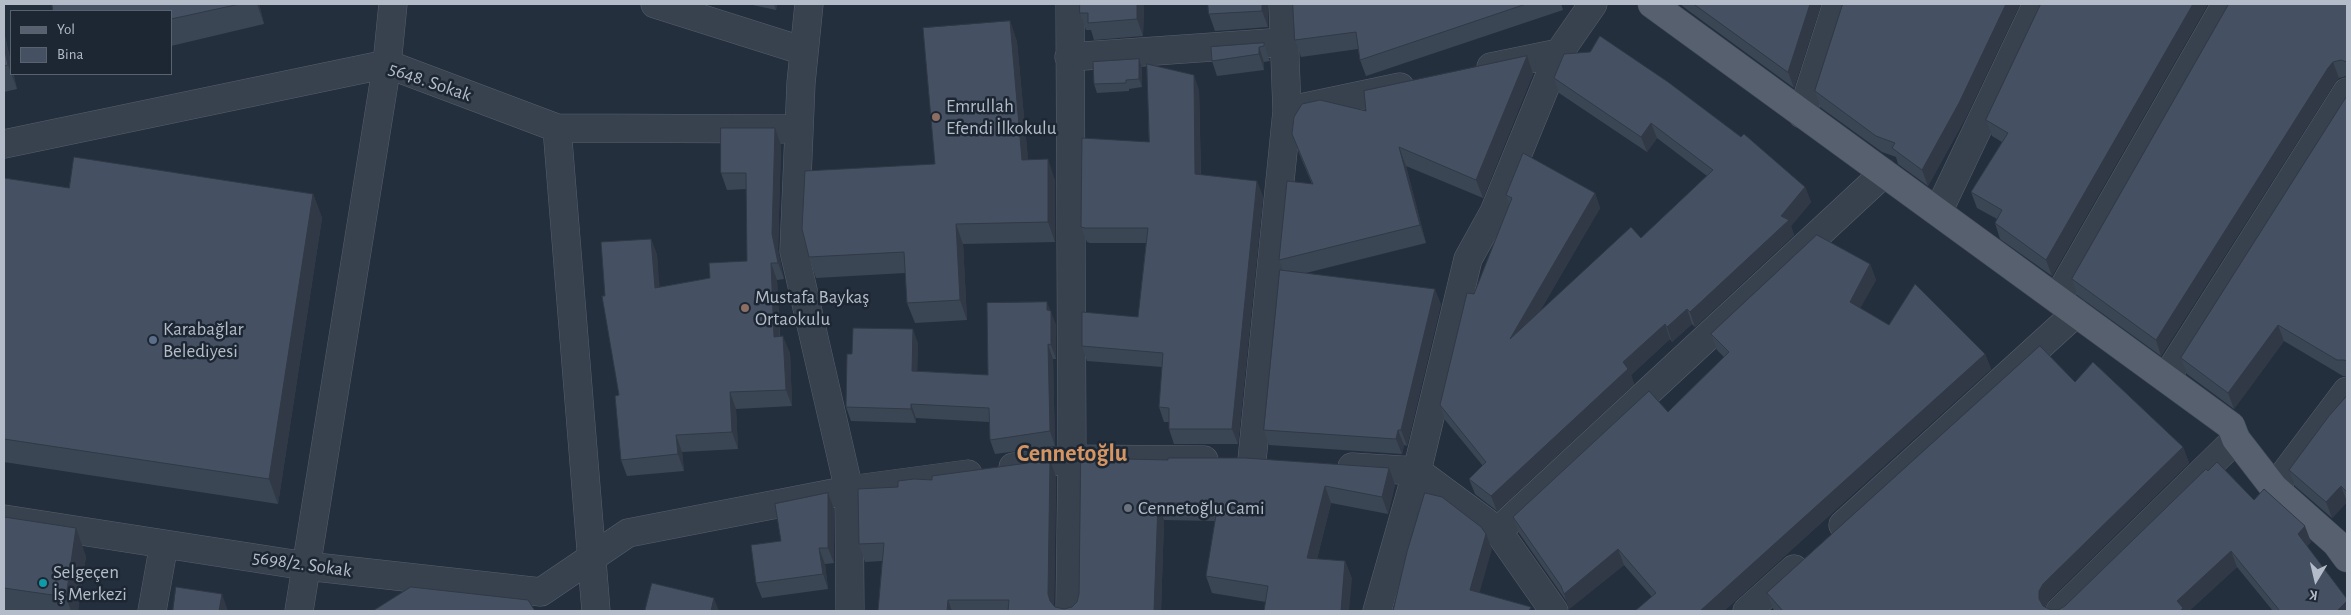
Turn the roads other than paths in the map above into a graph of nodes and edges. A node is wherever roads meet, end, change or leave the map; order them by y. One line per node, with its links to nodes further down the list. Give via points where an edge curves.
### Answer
1 (393, 4): 15 (street)
2 (655, 4): 12 (street)
3 (809, 4): 12 (street)
4 (1070, 4): 14 (street)
5 (1283, 4): 11 (street)
6 (1593, 4): 13 (street)
7 (1652, 4): 20 (main road)
8 (1837, 4): 20 (street)
9 (2037, 4): 25 (street)
10 (2226, 4): 26 (street)
11 (1284, 42): 14 (street); 19 (street)
12 (804, 51): 22 (street)
13 (1559, 53): 16 (street); 34 (street, via 1494,212 1468,259)
14 (1069, 57): 30 (street)
15 (387, 64): 21 (street, 5648. Sokak); 23 (street, 5648. Sokak); 42 (street)
16 (1462, 74)
17 (1423, 82): 19 (street)
18 (2347, 92): 27 (street)
19 (1287, 111): 31 (street)
20 (1802, 114): 24 (main road)
21 (557, 128): 22 (street, 5648. Sokak); 41 (street)
22 (799, 129): 36 (street, via 794,251)
23 (4, 144)
24 (1884, 173): 25 (main road); 38 (street)
25 (1938, 212): 26 (main road)
26 (2067, 306): 27 (main road); 50 (street, via 1820,545)
27 (2166, 378): 29 (main road, via 2232,426)
28 (2347, 391): 35 (street)
29 (2236, 439): 35 (main road); 51 (street)
30 (1072, 459): 31 (street, 5698/2. Sokak); 36 (street, 5698/2. Sokak); 47 (street)
31 (1252, 460): 32 (street, 5698/2. Sokak)
32 (1282, 462)
33 (1330, 465): 34 (street)
34 (1417, 471): 38 (street); 48 (street)
35 (2274, 488): 40 (main road)
36 (849, 490): 41 (street, 5698/2. Sokak, via 628,533); 46 (street)
37 (4, 520): 39 (street, 5698/2. Sokak)
38 (1498, 531): 49 (street)
39 (164, 544): 42 (street, 5698/2. Sokak); 43 (street)
40 (2344, 545)
41 (591, 558): 42 (street, 5698/2. Sokak, via 541,592); 45 (street)
42 (306, 566): 44 (street)
43 (152, 611)
44 (298, 611)
45 (596, 611)
46 (850, 611)
47 (1070, 611)
48 (1377, 611)
49 (1554, 611)
50 (1747, 611)
51 (2060, 611)

